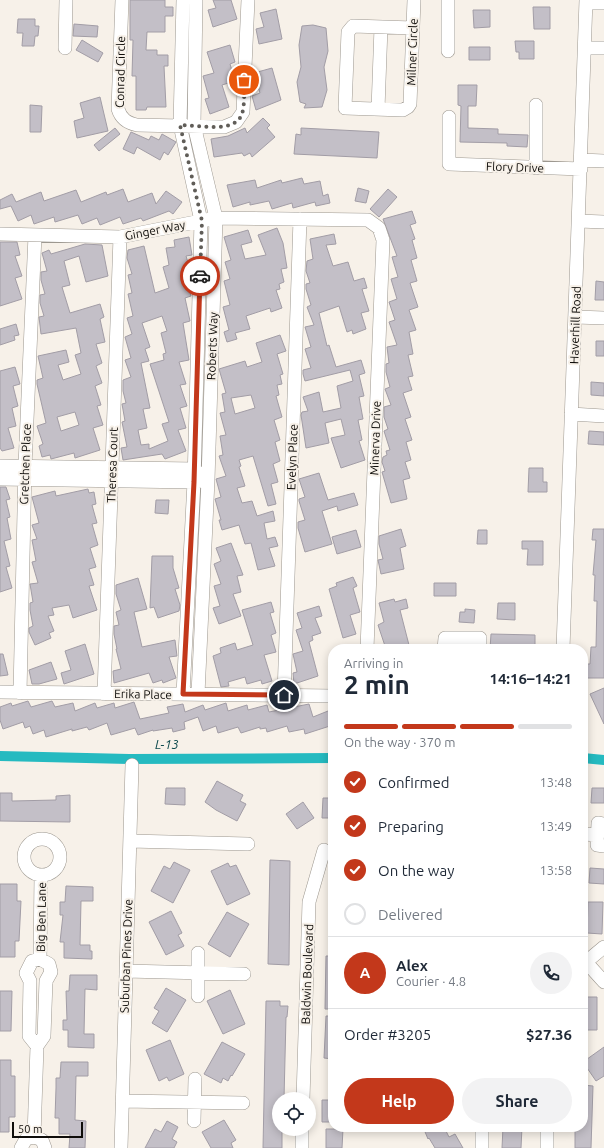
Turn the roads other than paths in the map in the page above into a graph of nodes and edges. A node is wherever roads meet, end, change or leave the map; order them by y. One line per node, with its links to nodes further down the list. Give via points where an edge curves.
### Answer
1 (66, 0): 12 (street)
2 (122, 0): 19 (street, Conrad Circle, via 118,109 120,115 137,125)
3 (183, 0): 19 (street, Roberts Way)
4 (196, 0): 20 (street, Roberts Way)
5 (248, 0): 20 (street, Conrad Circle, via 243,112 230,126)
6 (414, 0): 11 (street, Milner Circle)
7 (448, 0): 15 (street)
8 (586, 2): 9 (street); 13 (street, Haverhill Road)
9 (604, 3)
10 (381, 27): 11 (street); 17 (street); 17 (street, via 353,26 348,32 345,108)
11 (413, 28): 17 (street, Milner Circle, via 410,104 403,110)
12 (65, 48)
13 (585, 48): 14 (street); 22 (street, Haverhill Road)
14 (604, 48)
15 (448, 51)
16 (536, 105): 23 (street)
17 (378, 109)
18 (449, 117): 23 (street, Flory Drive, via 449,164)
19 (180, 125): 20 (street, Conrad Circle); 26 (street, Roberts Way)
20 (194, 125): 24 (street, Roberts Way)
21 (604, 161): 22 (street, Flory Drive)
22 (581, 164): 23 (street, Flory Drive); 27 (street, Haverhill Road)
23 (536, 168)
24 (216, 218): 25 (street, Ginger Way); 26 (street, Ginger Way); 42 (street, Roberts Way)
25 (300, 219): 29 (street, Ginger Way, via 368,220); 53 (street, Evelyn Place)
26 (202, 221): 32 (street, Ginger Way); 38 (street, Roberts Way)
27 (579, 221): 28 (street); 33 (street, Haverhill Road)
28 (604, 222)
29 (379, 228): 44 (street, Minerva Drive, via 383,240)
30 (0, 234): 31 (street, Ginger Way)
31 (35, 235): 32 (street, Ginger Way); 39 (street, Gretchen Place)
32 (120, 237): 40 (street, Theresa Court)
33 (576, 317): 34 (street); 35 (street, Haverhill Road)
34 (604, 318)
35 (571, 414): 36 (street); 47 (street, Haverhill Road)
36 (604, 416)
37 (0, 466): 39 (street)
38 (194, 469): 40 (street); 42 (street); 43 (street, Roberts Way)
39 (25, 473): 40 (street); 41 (street); 49 (street, Gretchen Place)
40 (112, 475): 43 (street); 50 (street, Theresa Court)
41 (0, 479)
42 (208, 480): 43 (street); 52 (street, Roberts Way)
43 (194, 482): 51 (street, Roberts Way)
44 (367, 644)
45 (444, 644): 46 (street, via 445,638 480,638)
46 (480, 644)
47 (563, 644)
48 (0, 692): 49 (street, Erika Place)
49 (20, 693): 50 (street, Erika Place)
50 (104, 694): 51 (street, Erika Place)
51 (183, 694): 52 (street, Erika Place)
52 (198, 694): 53 (street, Erika Place)
53 (284, 695): 54 (street, Erika Place)
54 (328, 696)
55 (132, 765): 58 (street, Suburban Pines Drive)
56 (588, 834): 57 (street)
57 (602, 835)
58 (130, 841): 59 (street); 67 (street, Suburban Pines Drive)
59 (248, 844)
60 (324, 850): 74 (street, Baldwin Boulevard, via 309,902)
61 (42, 875): 64 (street, Big Ben Lane)
62 (604, 947): 65 (street)
63 (198, 953): 68 (street)
64 (40, 959): 72 (street, Big Ben Lane, via 49,964 51,972 46,982 44,1036); 72 (street, Big Ben Lane, via 32,962 26,973 30,980 29,1036)
65 (588, 960)
66 (588, 965): 70 (street)
67 (126, 971): 68 (street); 75 (street, Suburban Pines Drive)
68 (198, 973): 69 (street); 71 (street)
69 (244, 974)
70 (604, 982)
71 (198, 996)
72 (37, 1046): 82 (street, Big Ben Lane)
73 (195, 1079): 76 (street)
74 (303, 1092)
75 (122, 1101): 76 (street); 85 (street, Suburban Pines Drive)
76 (194, 1102): 77 (street); 78 (street)
77 (243, 1102)
78 (194, 1121)
79 (482, 1132): 87 (street)
80 (547, 1132): 88 (street)
81 (302, 1136): 86 (street)
82 (34, 1137): 83 (street, via 26,1139); 84 (street, via 42,1140)
83 (21, 1148)
84 (45, 1148)
85 (121, 1148)
86 (302, 1148)
87 (482, 1148)
88 (547, 1148)

